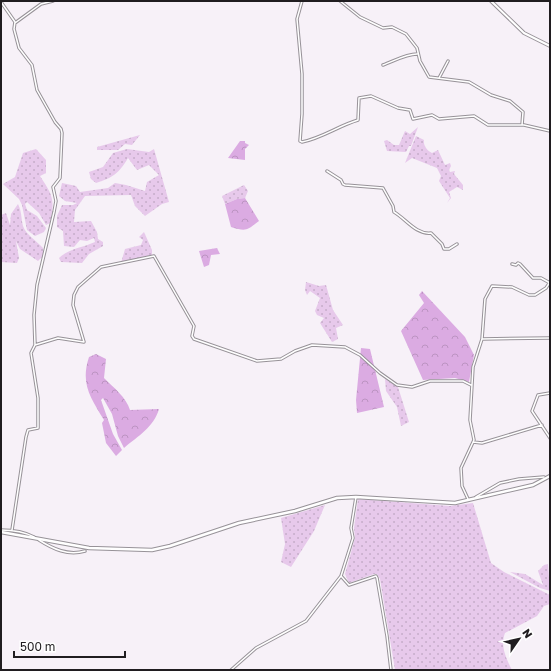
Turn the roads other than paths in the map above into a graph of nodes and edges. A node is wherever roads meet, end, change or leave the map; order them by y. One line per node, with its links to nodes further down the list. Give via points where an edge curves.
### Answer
1 (53, 1): 6 (street, via 41,4)
2 (302, 1): 12 (street, via 297,19 302,74 302,142 322,137 341,125 358,120 359,98 369,96 410,110 413,120 432,115 440,119 474,116 488,125)
3 (340, 1): 8 (street, via 360,17 383,28 392,27 404,32 417,48)
4 (491, 1): 7 (street, via 524,33)
5 (1, 2): 6 (street)
6 (15, 23): 20 (street, via 19,48 32,65 37,90 62,133 60,178 53,187 56,201 37,285)
7 (550, 46)
8 (418, 54): 10 (street, via 410,54); 11 (street, via 421,65 429,77)
9 (448, 61): 11 (street)
10 (383, 65)
11 (440, 78): 12 (street, via 464,80 491,95 510,101 523,112)
12 (522, 125): 13 (street)
13 (550, 131)
14 (327, 171): 15 (street, via 345,185 383,188 394,212 412,227 426,234 431,233 442,244 444,250)
15 (457, 244)
16 (512, 264): 17 (street, via 520,264 533,278)
17 (550, 282): 19 (street, via 546,288 534,295 512,287 492,286 485,299)
18 (550, 338): 19 (street)
19 (482, 339): 21 (street, via 473,367)
20 (35, 345): 21 (street, via 58,338 84,342 73,305 78,287 101,268 154,256 194,326 194,338 257,361 281,359 312,345 345,346 397,385 412,387 430,381 462,381); 30 (street, via 31,353 38,398 38,428 28,430 26,437)
21 (471, 385): 25 (street, via 470,420)
22 (550, 393): 23 (street, via 538,395 532,409)
23 (542, 425): 24 (street); 25 (street, via 482,443)
24 (550, 438)
25 (473, 442): 29 (street, via 461,468 462,486)
26 (550, 476): 27 (main road)
27 (543, 478): 29 (main road); 29 (street, via 500,483)
28 (356, 497): 29 (main road, via 451,503); 32 (main road, via 336,498 295,512 239,523 152,550 90,548); 34 (street, via 351,528 353,538)
29 (470, 501)
30 (12, 530): 31 (street); 32 (street, via 25,532)
31 (1, 531): 32 (main road)
32 (36, 538): 33 (street, via 67,553)
33 (85, 551)
34 (341, 576): 35 (street, via 306,621 256,648); 36 (street, via 349,585 376,576)
35 (231, 670)
36 (391, 670)

